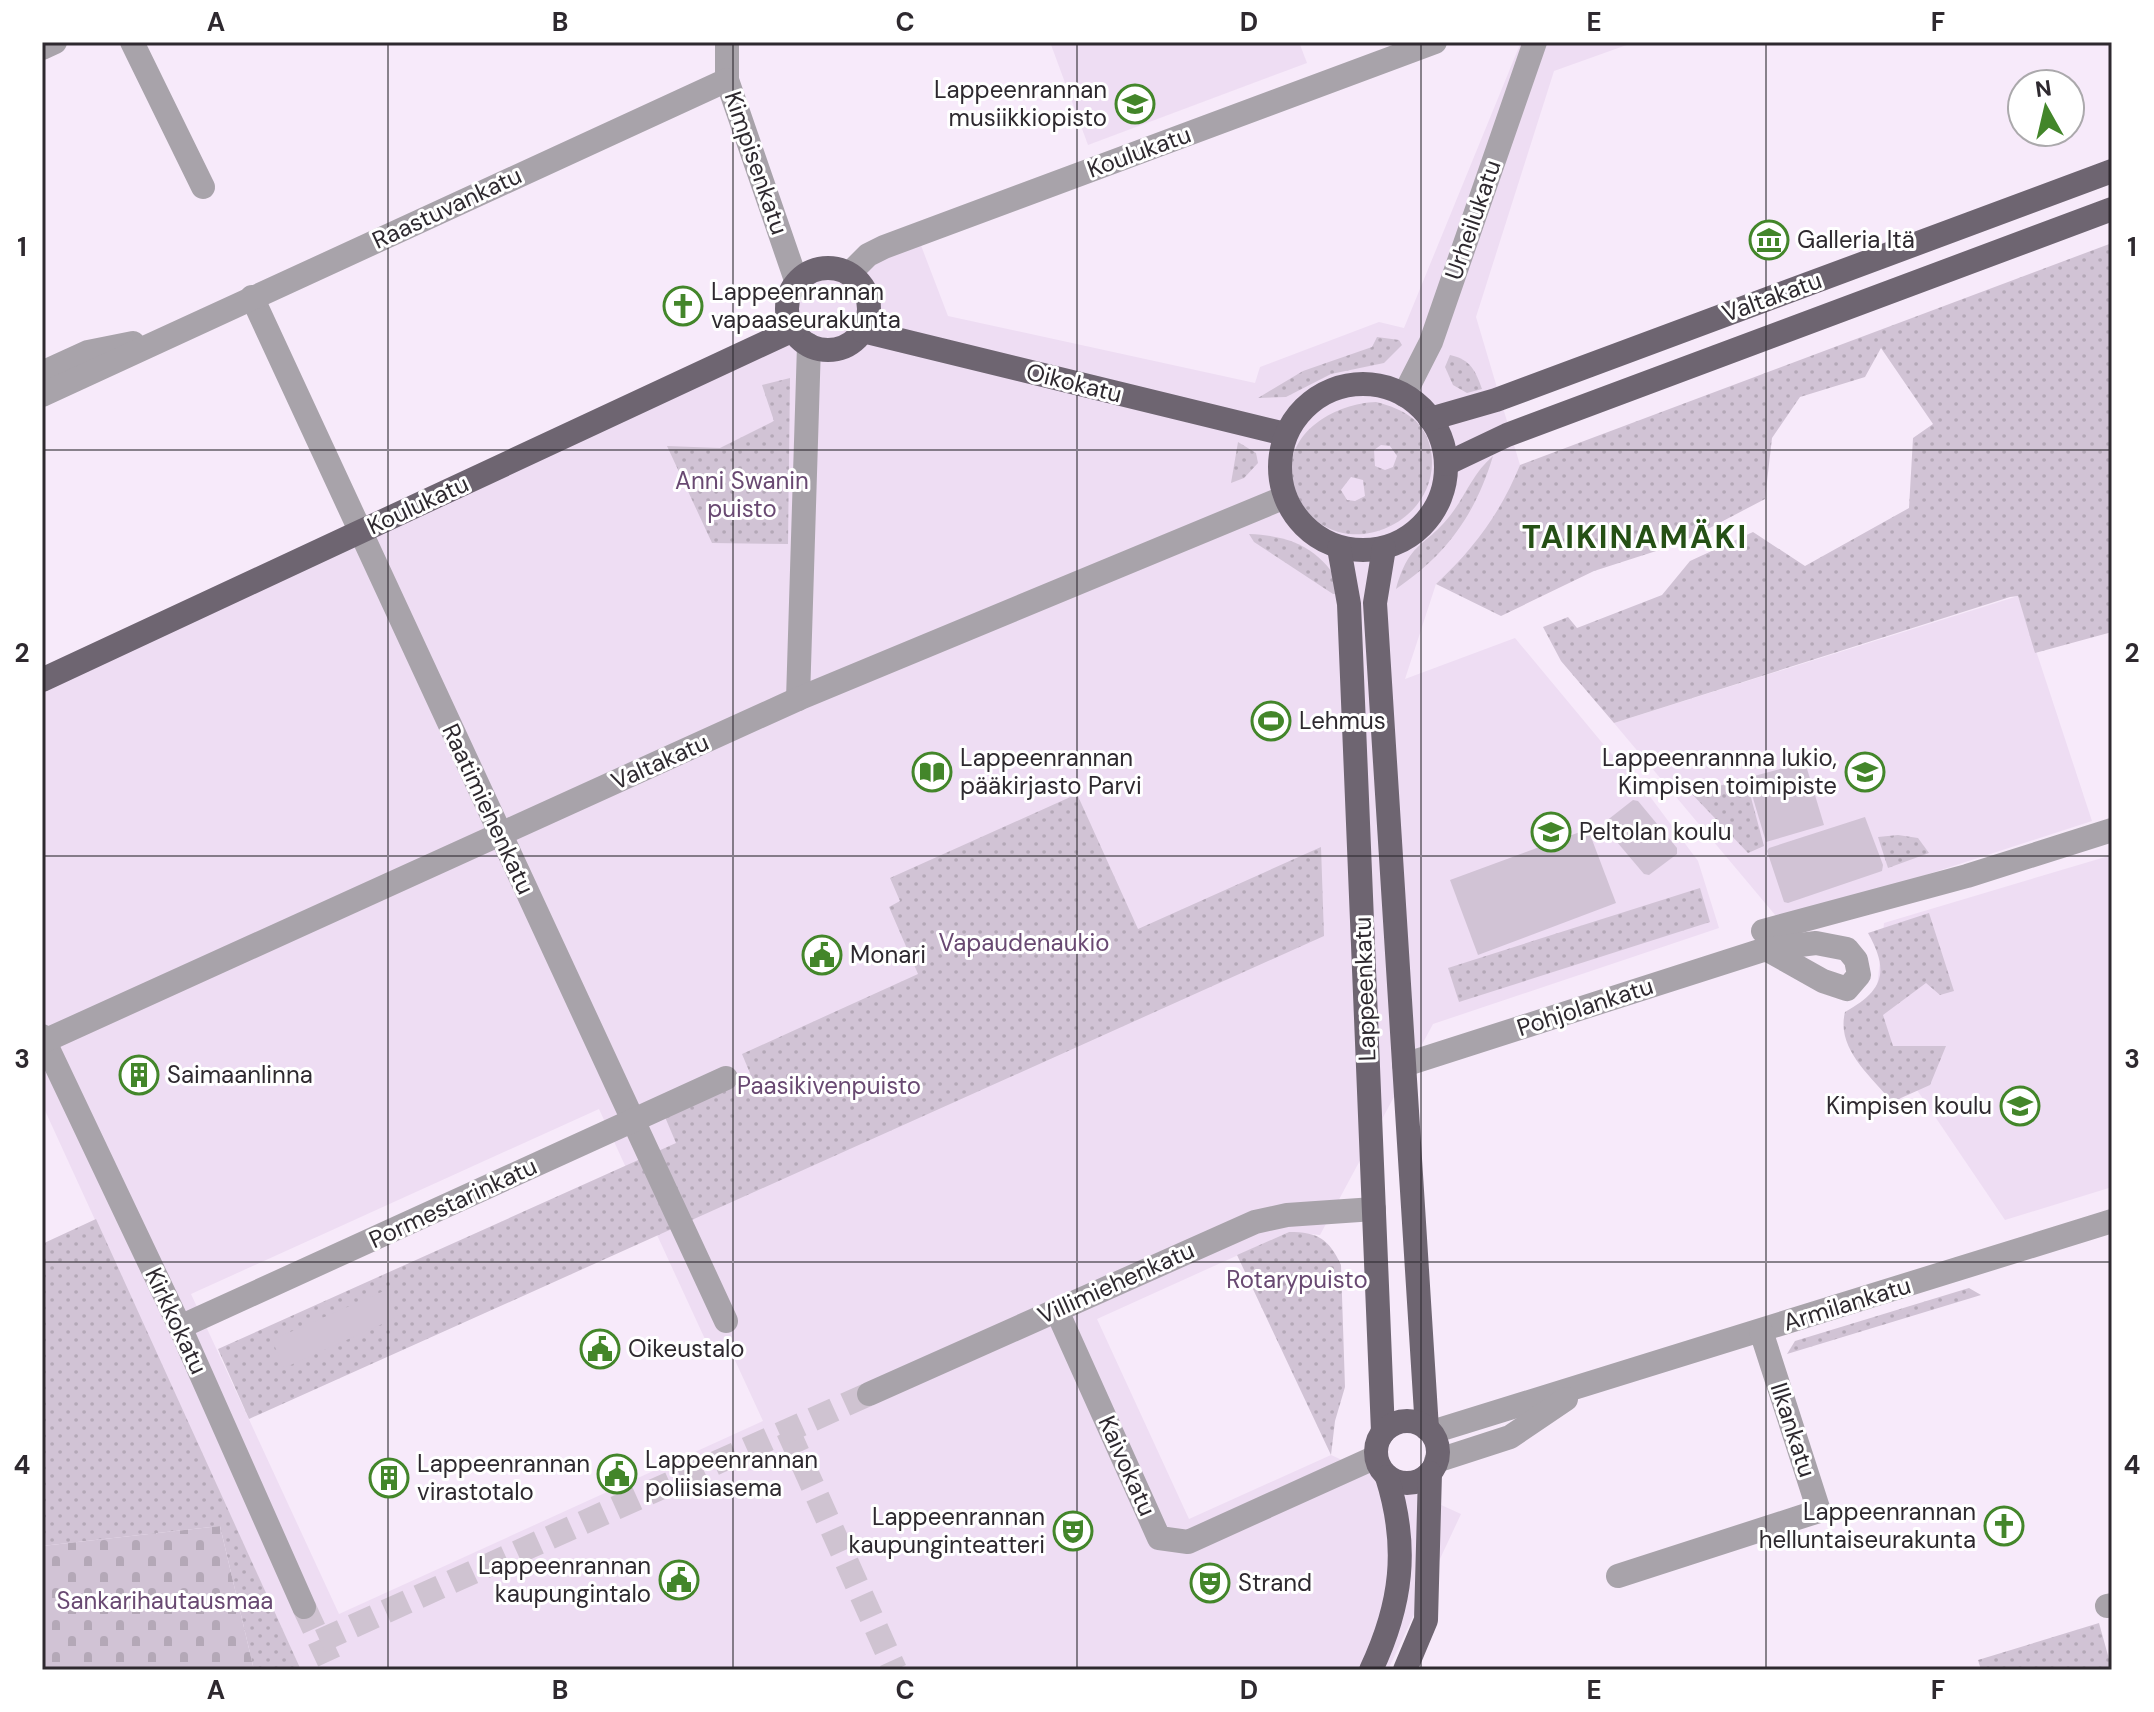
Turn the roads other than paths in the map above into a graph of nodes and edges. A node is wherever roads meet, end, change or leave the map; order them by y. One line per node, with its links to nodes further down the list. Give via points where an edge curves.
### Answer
1 (55, 42): 6 (street)
2 (132, 42): 9 (street)
3 (727, 42): 7 (street, Kimpisenkatu)
4 (1435, 42): 11 (street, Koulukatu, via 884,247)
5 (1535, 42): 19 (street, Urheilukatu, via 1431,342)
6 (42, 48)
7 (727, 80): 12 (street, Kimpisenkatu); 13 (street, Raastuvankatu)
8 (2112, 171): 20 (main road, Valtakatu, via 1496,400)
9 (203, 187)
10 (2112, 209): 22 (main road, Valtakatu, via 1683,367)
11 (849, 274): 12 (main road, via 822,269); 14 (main road, via 859,281 869,303)
12 (797, 283): 16 (main road, via 788,303)
13 (252, 297): 15 (street, Raastuvankatu); 24 (street, Raatimiehenkatu)
14 (863, 331): 16 (main road, via 838,349); 21 (main road, Oikokatu)
15 (167, 336): 17 (street, Raastuvankatu, via 88,352); 18 (street, Raastuvankatu)
16 (801, 338): 24 (main road, Koulukatu); 28 (street)
17 (42, 373)
18 (42, 395)
19 (1404, 395): 20 (main road); 21 (main road, via 1372,385 1338,388 1308,404)
20 (1430, 419): 22 (main road, via 1442,440)
21 (1285, 434): 23 (main road, via 1279,468)
22 (1446, 464): 26 (main road, via 1432,514 1419,529)
23 (1285, 497): 25 (main road, via 1306,529); 28 (street, Valtakatu)
24 (360, 532): 27 (main road, Koulukatu); 30 (street, Raatimiehenkatu)
25 (1339, 548): 26 (main road); 35 (main road, Lappeenkatu, via 1349,604)
26 (1384, 548): 32 (main road, Lappeenkatu, via 1375,603)
27 (42, 680)
28 (798, 699): 30 (street, Valtakatu)
29 (2112, 830): 32 (street, Pohjolankatu, via 1765,940)
30 (499, 835): 31 (street, Valtakatu); 34 (street, Raatimiehenkatu)
31 (43, 1039): 39 (street, Kirkkokatu)
32 (1404, 1065): 43 (main road, Lappeenkatu)
33 (726, 1078): 34 (street, Pormestarinkatu)
34 (633, 1120): 38 (street, Raatimiehenkatu); 39 (street, Pormestarinkatu)
35 (1374, 1209): 37 (street, Villimiehenkatu, via 1255,1222); 44 (main road, Lappeenkatu)
36 (2112, 1221): 40 (street, Armilankatu)
37 (1057, 1311): 42 (street, Villimiehenkatu); 45 (street, Kaivokatu, via 1159,1538 1188,1542)
38 (726, 1321)
39 (180, 1327): 48 (street, Kirkkokatu)
40 (1761, 1331): 41 (street, Armilankatu); 47 (street, Ilkankatu, via 1819,1511)
41 (1582, 1388): 43 (street, Armilankatu); 46 (street, Armilankatu, via 1510,1437)
42 (869, 1394)
43 (1429, 1431): 44 (main road, via 1404,1422); 46 (main road, via 1437,1449)
44 (1383, 1432): 45 (main road)
45 (1382, 1467): 46 (main road, via 1409,1483); 49 (main road, via 1395,1503 1398,1602)
46 (1433, 1467): 50 (main road, via 1426,1620)
47 (1618, 1576)
48 (304, 1607)
49 (1371, 1670)
50 (1405, 1670)

